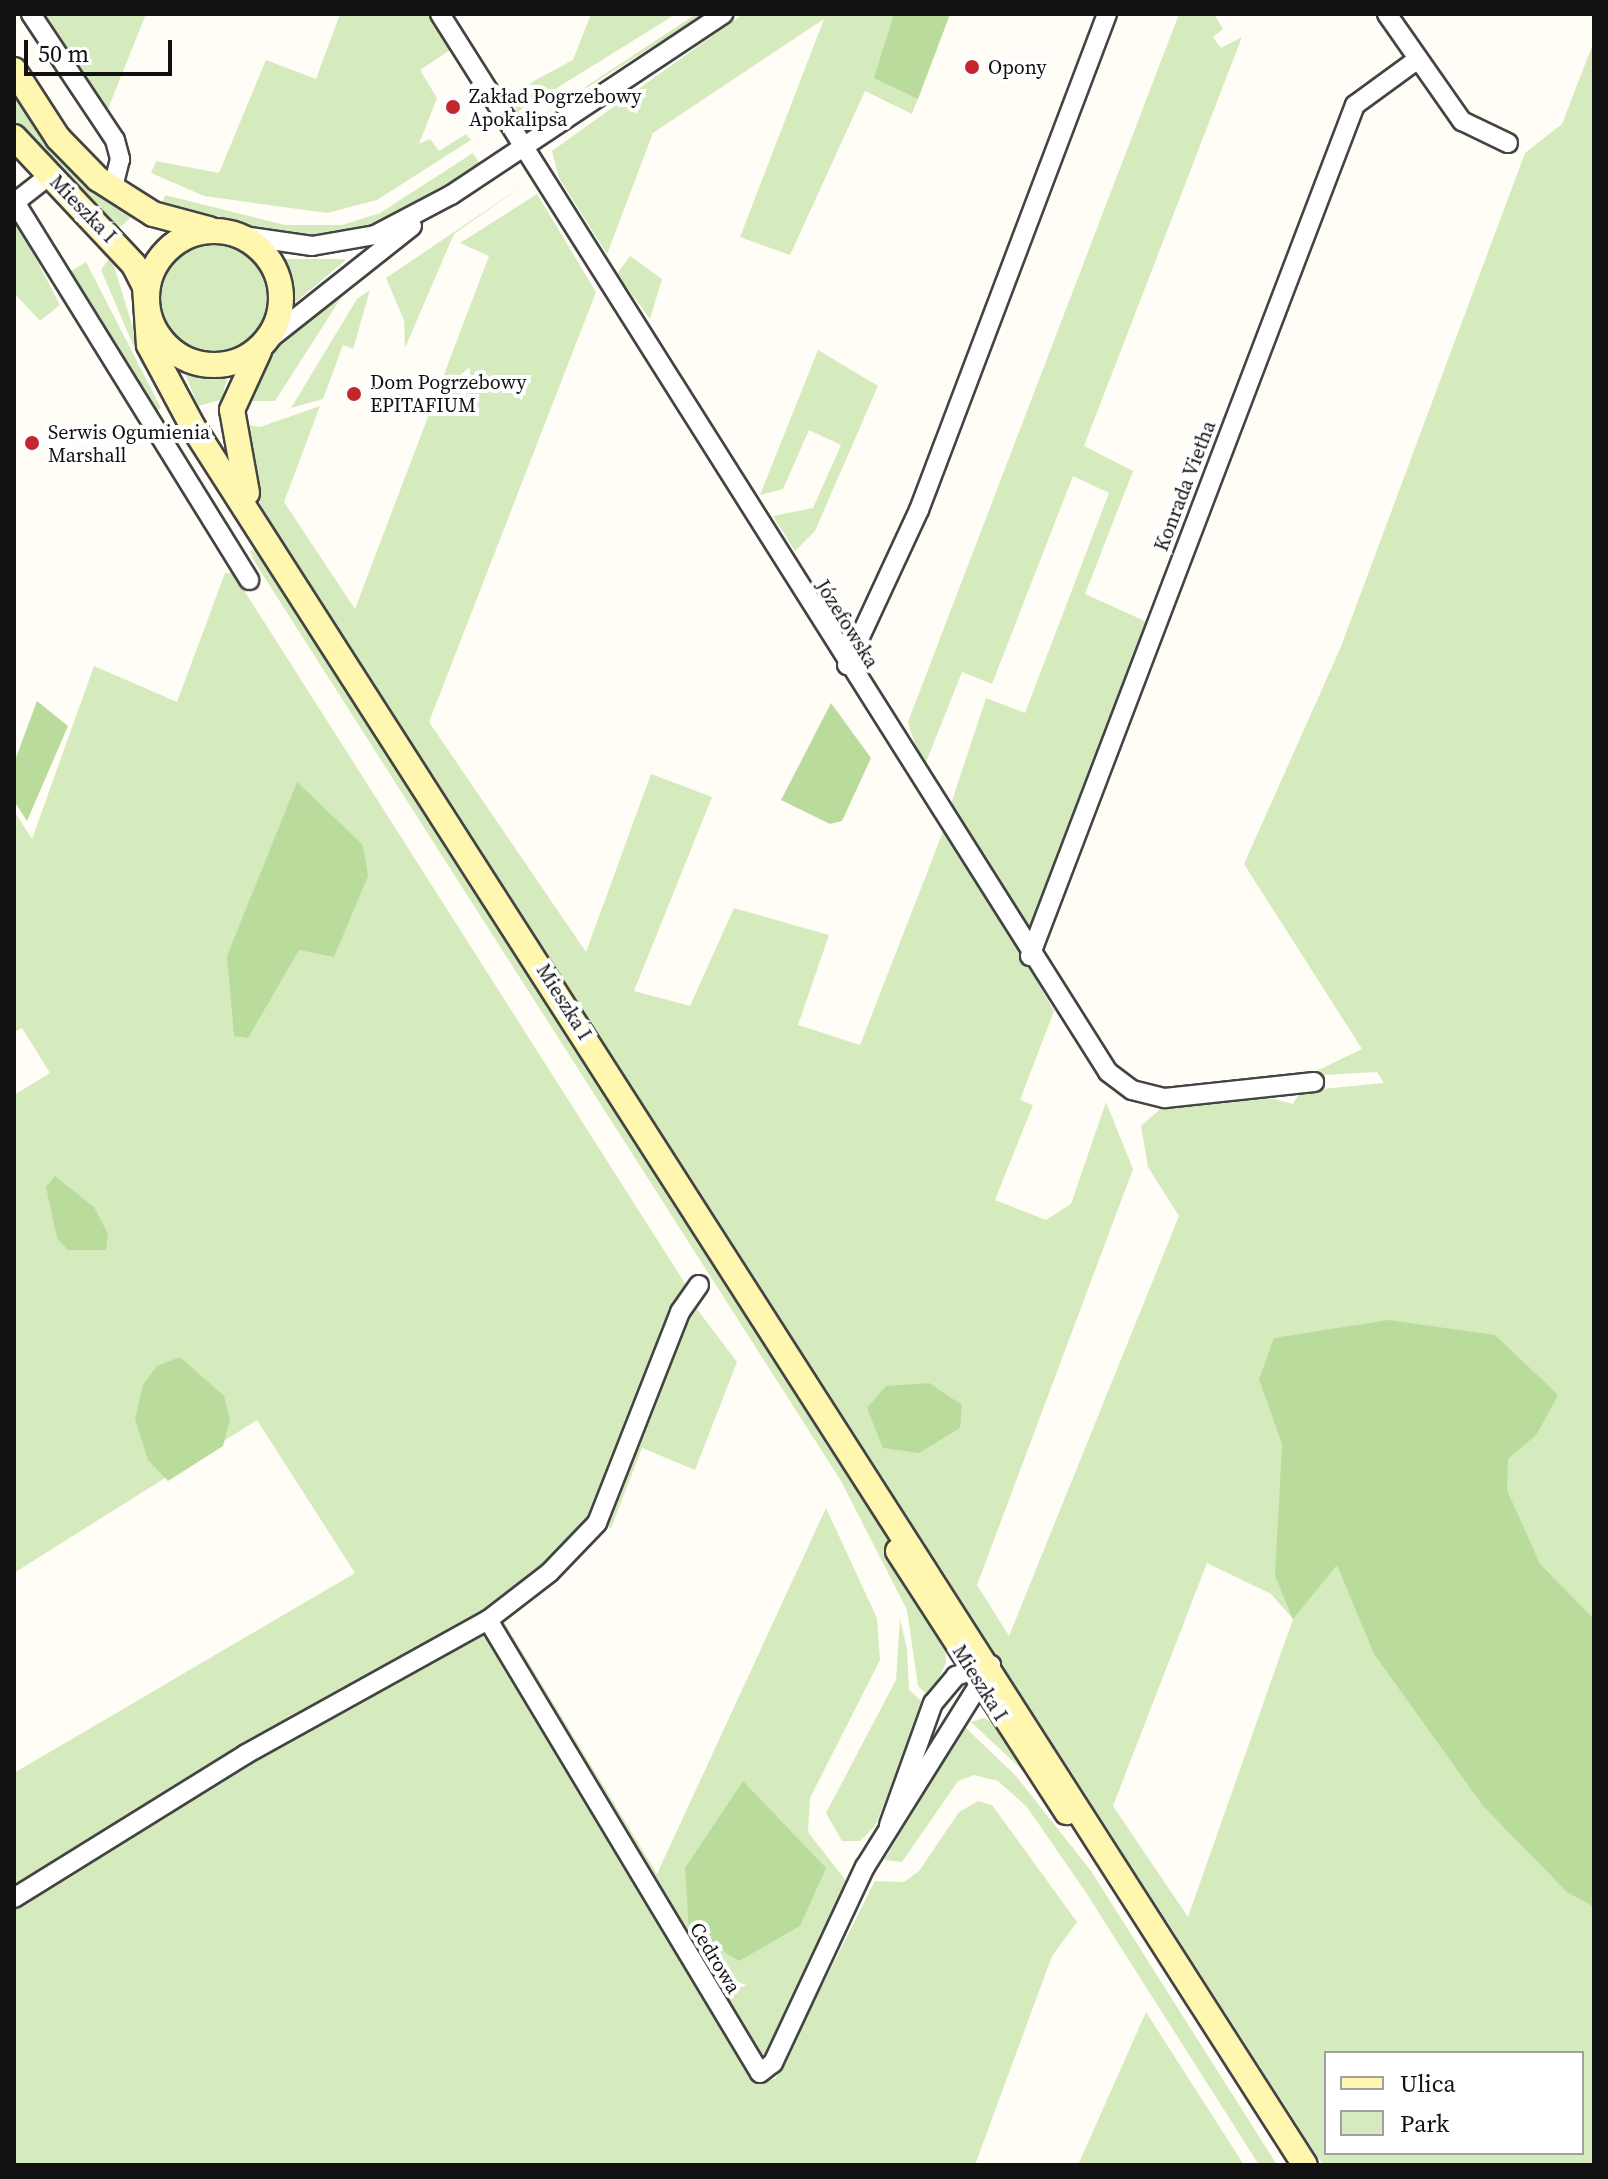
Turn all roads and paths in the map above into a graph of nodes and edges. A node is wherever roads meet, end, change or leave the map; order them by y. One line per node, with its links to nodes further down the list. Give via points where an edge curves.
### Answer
1 (31, 14): 12 (street, via 115,140 120,159)
2 (440, 14): 10 (street, Józefowska)
3 (723, 14): 10 (street)
4 (1107, 14): 21 (street, via 919,510)
5 (1387, 14): 6 (street)
6 (1418, 59): 9 (street, via 1462,121); 22 (street, Konrada Vietha, via 1355,105)
7 (14, 70): 12 (street, Mieszka I, via 72,155)
8 (14, 137): 11 (street, Mieszka I)
9 (1508, 143)
10 (522, 147): 13 (street); 21 (street, Józefowska)
11 (50, 175): 14 (street); 16 (street, Mieszka I, via 121,249)
12 (112, 190): 15 (street, Mieszka I, via 153,214)
13 (451, 195): 15 (street, via 349,243 312,246); 17 (street)
14 (16, 205): 19 (street)
15 (229, 234): 16 (street, via 167,249 150,263); 17 (street, via 276,273 279,314)
16 (145, 287): 17 (street, via 159,331 192,361 227,365); 18 (street, via 149,345 193,427)
17 (267, 341): 18 (street, via 232,410 239,473)
18 (265, 532): 19 (street); 26 (street, Mieszka I, via 864,1472 902,1559)
19 (233, 552): 20 (street)
20 (249, 580)
21 (847, 665): 22 (street, Józefowska)
22 (1030, 956): 23 (street, Józefowska, via 1108,1072 1132,1090 1165,1098)
23 (1314, 1082)
24 (699, 1285): 25 (street, via 680,1312 597,1523)
25 (488, 1620): 29 (street, Cedrowa, via 760,2073 773,2063); 31 (street, via 246,1754)
26 (981, 1673): 27 (street, Cedrowa); 28 (street, Mieszka I); 29 (street, Cedrowa, via 933,1703); 30 (street, Mieszka I)
27 (966, 1712): 28 (street); 29 (street, Cedrowa)
28 (1001, 1716): 30 (street, Mieszka I)
29 (889, 1825)
30 (1121, 1878): 32 (street, Mieszka I)
31 (14, 1898)
32 (1305, 2165)

